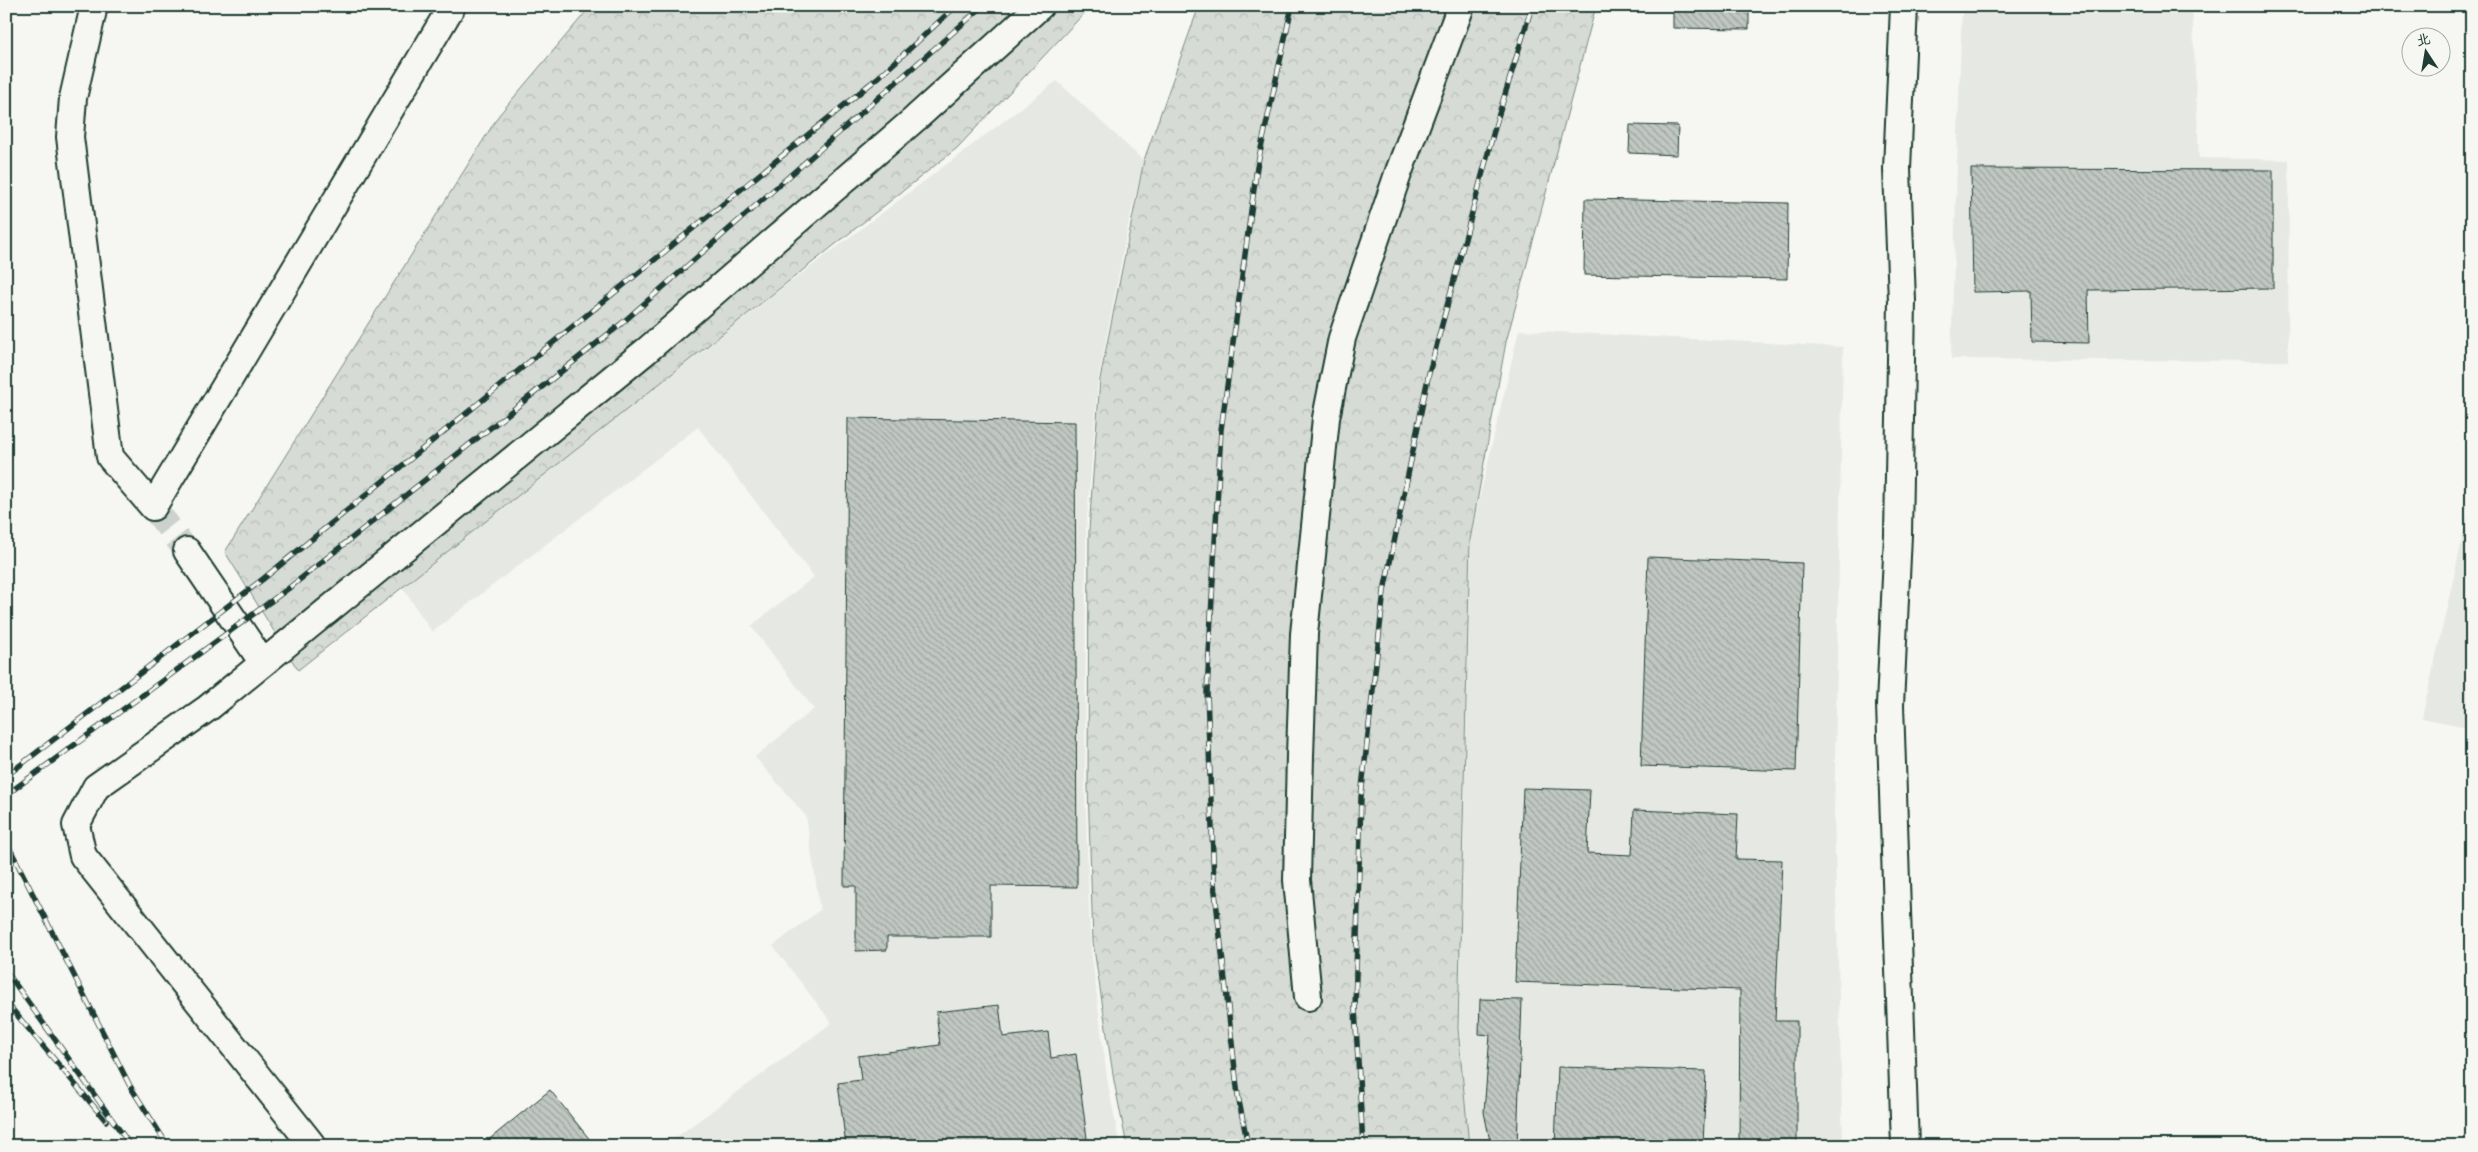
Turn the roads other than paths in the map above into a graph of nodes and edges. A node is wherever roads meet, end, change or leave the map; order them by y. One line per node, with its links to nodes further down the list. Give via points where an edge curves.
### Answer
1 (94, 6): 2 (street, via 73,98 70,137 110,457 153,507)
2 (452, 6)
3 (1040, 6): 7 (street, via 916,118 646,351)
4 (1460, 6): 8 (street, via 1342,338 1326,418 1304,634 1300,756 1297,880)
5 (1904, 6): 10 (street, via 1897,168 1902,301 1898,535 1890,705)
6 (187, 551): 7 (street)
7 (264, 663): 9 (street, via 208,708 96,788 76,826 84,856)
8 (1308, 997)
9 (313, 1146)
10 (1905, 1146)

